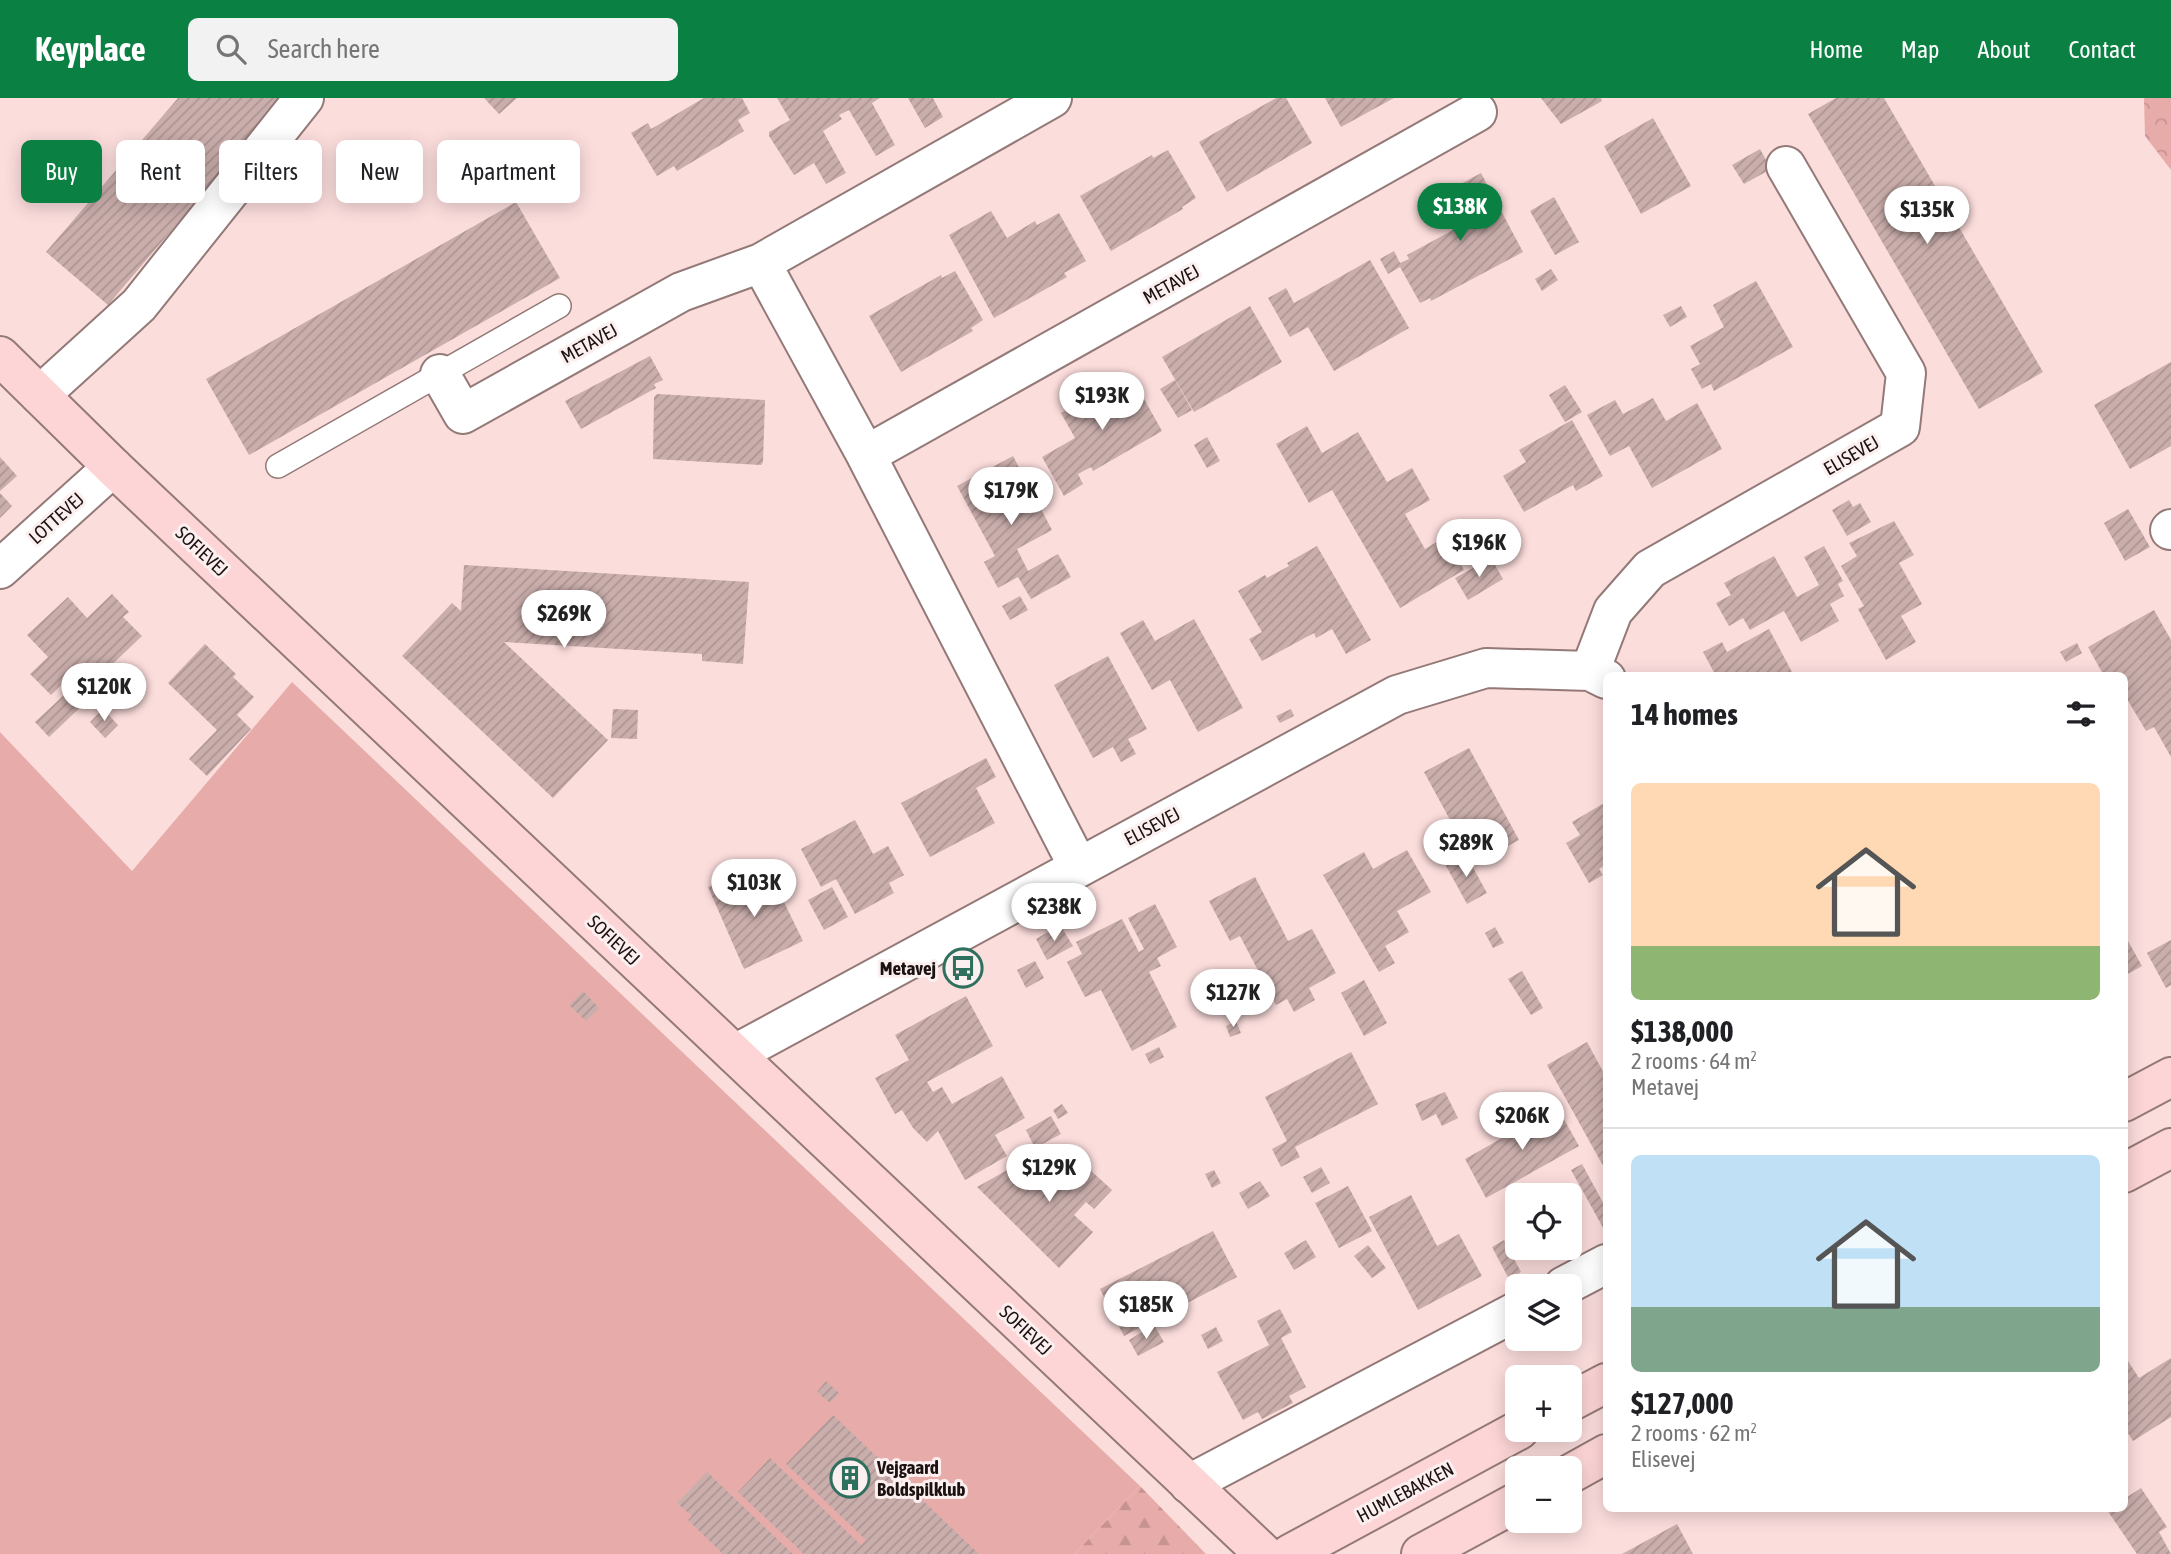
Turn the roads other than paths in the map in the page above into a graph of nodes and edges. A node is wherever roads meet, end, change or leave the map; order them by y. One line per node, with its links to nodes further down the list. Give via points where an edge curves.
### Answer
1 (304, 98): 9 (street, via 139,305)
2 (1052, 98): 5 (street, METAVEJ)
3 (1477, 112): 10 (street, METAVEJ)
4 (1786, 166): 14 (street, ELISEVEJ, via 1906,373 1900,427 1650,569 1613,611)
5 (761, 262): 8 (street, METAVEJ, via 681,292 463,414); 10 (street)
6 (559, 306): 8 (lane)
7 (0, 355): 9 (street, SOFIEVEJ)
8 (440, 374): 12 (lane)
9 (40, 395): 11 (street, SOFIEVEJ)
10 (866, 456): 15 (street)
11 (113, 467): 13 (street, LOTTEVEJ); 16 (street, SOFIEVEJ)
12 (278, 467)
13 (0, 569)
14 (1598, 675): 15 (street, ELISEVEJ, via 1486,668 1397,695)
15 (1078, 866): 16 (street, ELISEVEJ)
16 (735, 1054): 29 (street, SOFIEVEJ)
17 (2171, 1077): 18 (street)
18 (2128, 1100)
19 (2171, 1148): 20 (street)
20 (2128, 1172)
21 (1603, 1266): 22 (street)
22 (1582, 1277)
23 (1505, 1317): 29 (street)
24 (1603, 1384): 25 (street)
25 (1582, 1395)
26 (1505, 1438): 32 (street, HUMLEBAKKEN)
27 (1603, 1456): 28 (street)
28 (1582, 1467)
29 (1189, 1484): 31 (street, SOFIEVEJ)
30 (1505, 1508): 33 (street)
31 (1264, 1554)
32 (1290, 1554)
33 (1421, 1554)

